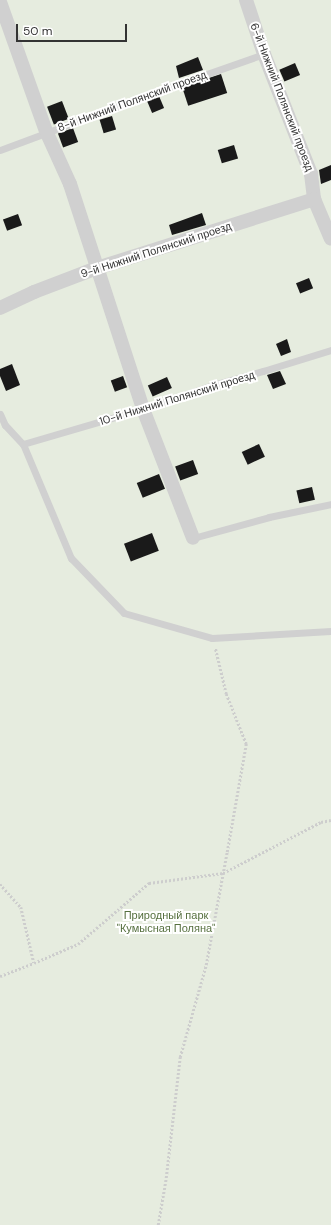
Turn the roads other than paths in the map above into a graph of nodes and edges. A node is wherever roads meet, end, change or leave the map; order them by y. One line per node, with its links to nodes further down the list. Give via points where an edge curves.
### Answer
1 (246, 0): 3 (street, 6-й Нижний Полянский проезд)
2 (0, 2): 4 (street)
3 (264, 54): 4 (lane, 8-й Нижний Полянский проезд); 6 (street, 6-й Нижний Полянский проезд, via 311,174)
4 (46, 132): 5 (lane, 8-й Нижний Полянский проезд); 8 (street, via 70,184)
5 (0, 150)
6 (314, 199): 7 (street, 6-й Нижний Полянский проезд); 8 (street, 9-й Нижний Полянский проезд)
7 (331, 239)
8 (97, 268): 9 (street, 9-й Нижний Полянский проезд); 11 (street)
9 (0, 308)
10 (331, 350): 11 (lane, 10-й Нижний Полянский проезд)
11 (142, 409): 13 (lane, 10-й Нижний Полянский проезд); 15 (street)
12 (0, 414): 13 (lane)
13 (23, 444): 16 (lane, via 71,558 124,613 212,638)
14 (331, 504): 15 (lane, via 269,517)
15 (193, 538)
16 (331, 631)

